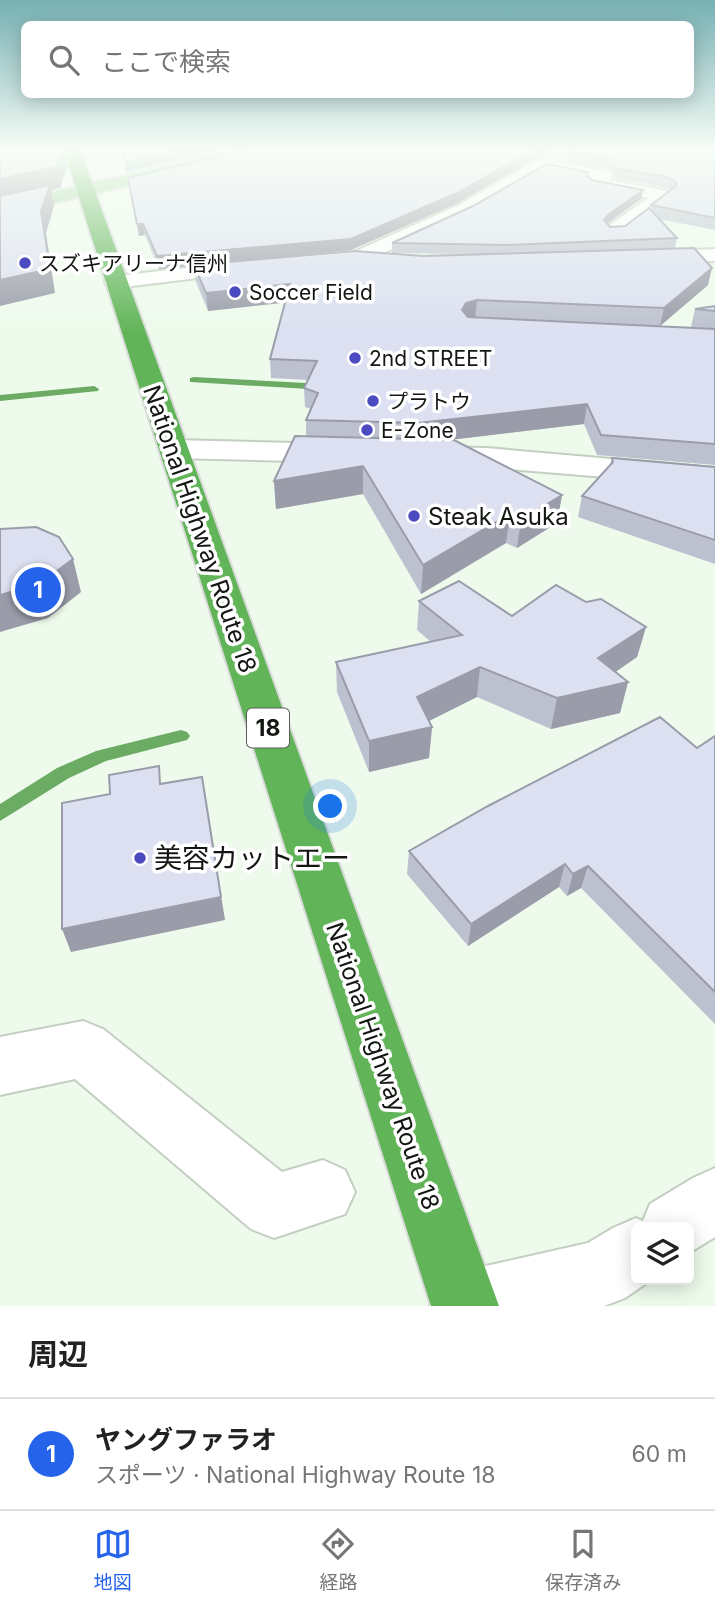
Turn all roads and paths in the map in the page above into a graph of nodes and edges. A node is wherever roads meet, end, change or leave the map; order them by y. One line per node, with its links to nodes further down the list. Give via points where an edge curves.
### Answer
1 (92, 211): 11 (highway, National Highway Route 18 / 18)
2 (461, 211): 7 (street)
3 (641, 211): 4 (street)
4 (615, 230)
5 (715, 255): 6 (street)
6 (624, 258)
7 (354, 259): 8 (street); 9 (street)
8 (327, 261)
9 (396, 262)
10 (272, 265): 11 (street)
11 (116, 282): 12 (highway, National Highway Route 18 / 18)
12 (174, 449): 13 (street); 21 (highway, National Highway Route 18 / 18)
13 (364, 454)
14 (404, 455): 15 (street, via 486,457)
15 (715, 477)
16 (0, 1066): 17 (street, via 83,1049 274,1206)
17 (323, 1192)
18 (715, 1200): 19 (street)
19 (681, 1222)
20 (631, 1254): 21 (street, via 601,1274)
21 (464, 1306)

